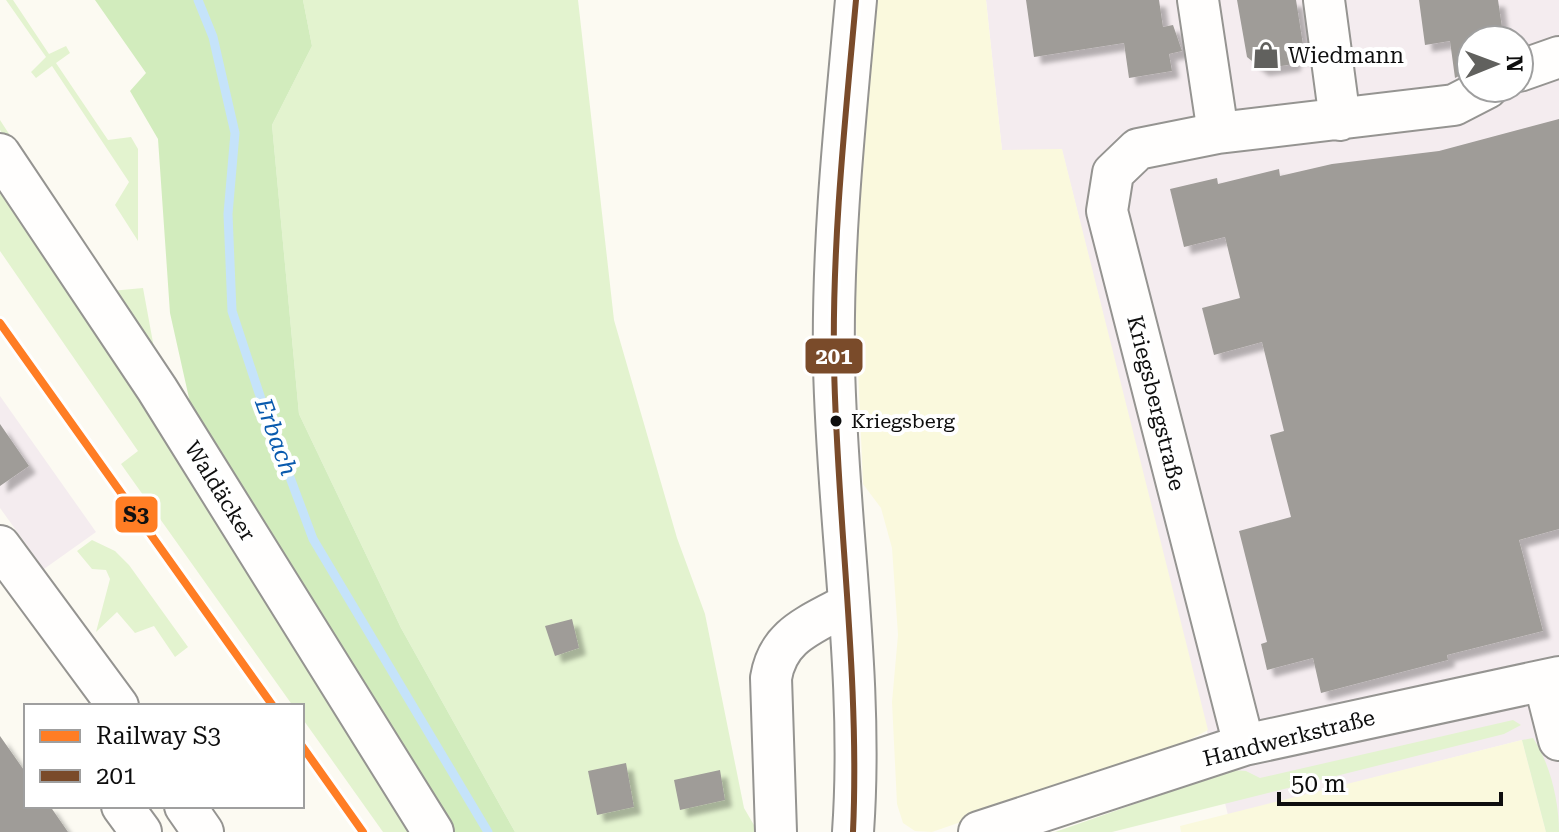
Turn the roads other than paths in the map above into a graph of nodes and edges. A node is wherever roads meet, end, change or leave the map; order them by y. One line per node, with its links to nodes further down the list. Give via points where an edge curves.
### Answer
1 (856, 0): 11 (street, via 834,267)
2 (1198, 0): 8 (street)
3 (1324, 0): 7 (street)
4 (1559, 57): 5 (street)
5 (1535, 65)
6 (1456, 104): 7 (street, Kriegsbergstraße)
7 (1340, 120): 8 (street, Kriegsbergstraße)
8 (1218, 133): 15 (street, Kriegsbergstraße, via 1138,149 1113,173 1107,211)
9 (0, 154): 20 (street, Waldäcker, via 157,389)
10 (5, 563): 13 (street)
11 (848, 604): 21 (street, via 787,639 774,658); 22 (street, via 857,720)
12 (1552, 679): 14 (street); 15 (street, Handwerkstraße)
13 (116, 704)
14 (1559, 740)
15 (1244, 745): 23 (street, Handwerkstraße)
16 (123, 808): 18 (street)
17 (186, 808): 19 (street)
18 (141, 832)
19 (203, 832)
20 (433, 832)
21 (776, 832)
22 (853, 832)
23 (979, 832)

